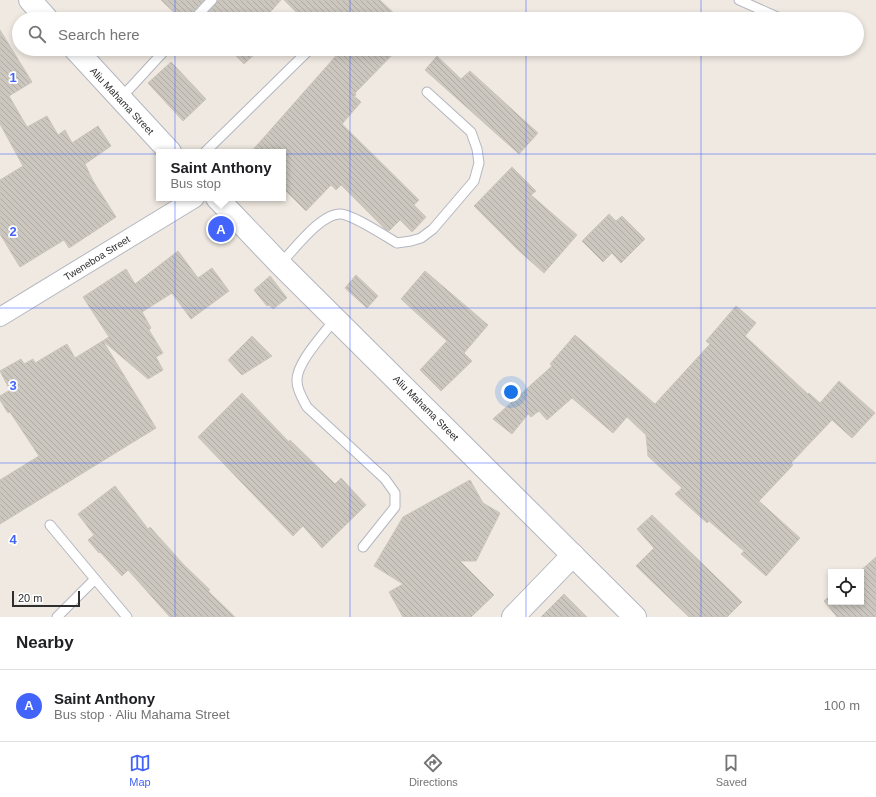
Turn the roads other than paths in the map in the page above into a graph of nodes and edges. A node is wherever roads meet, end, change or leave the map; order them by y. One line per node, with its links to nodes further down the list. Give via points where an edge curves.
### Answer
1 (30, 0): 4 (street)
2 (212, 0): 5 (lane)
3 (739, 0): 6 (lane)
4 (41, 12)
5 (201, 12)
6 (766, 12)
7 (80, 56): 11 (street, Aliu Mahama Street)
8 (160, 56): 11 (lane)
9 (303, 56): 13 (lane)
10 (427, 92): 16 (lane, via 471,132 479,163 474,181 433,229 421,238 404,244 397,243 358,220 342,214 330,215)
11 (120, 99): 12 (street, Aliu Mahama Street)
12 (167, 149)
13 (208, 149)
14 (190, 201): 17 (street, Tweneboa Street)
15 (221, 201): 16 (street, Aliu Mahama Street)
16 (280, 264): 18 (street, Aliu Mahama Street)
17 (0, 318)
18 (336, 319): 20 (lane, via 298,370 296,383 307,407 385,478 396,493 395,507); 21 (street, Aliu Mahama Street)
19 (50, 525): 22 (lane)
20 (364, 547)
21 (573, 555): 25 (street); 26 (street, Aliu Mahama Street)
22 (95, 579): 23 (lane); 24 (lane)
23 (57, 617)
24 (127, 617)
25 (513, 617)
26 (635, 617)

